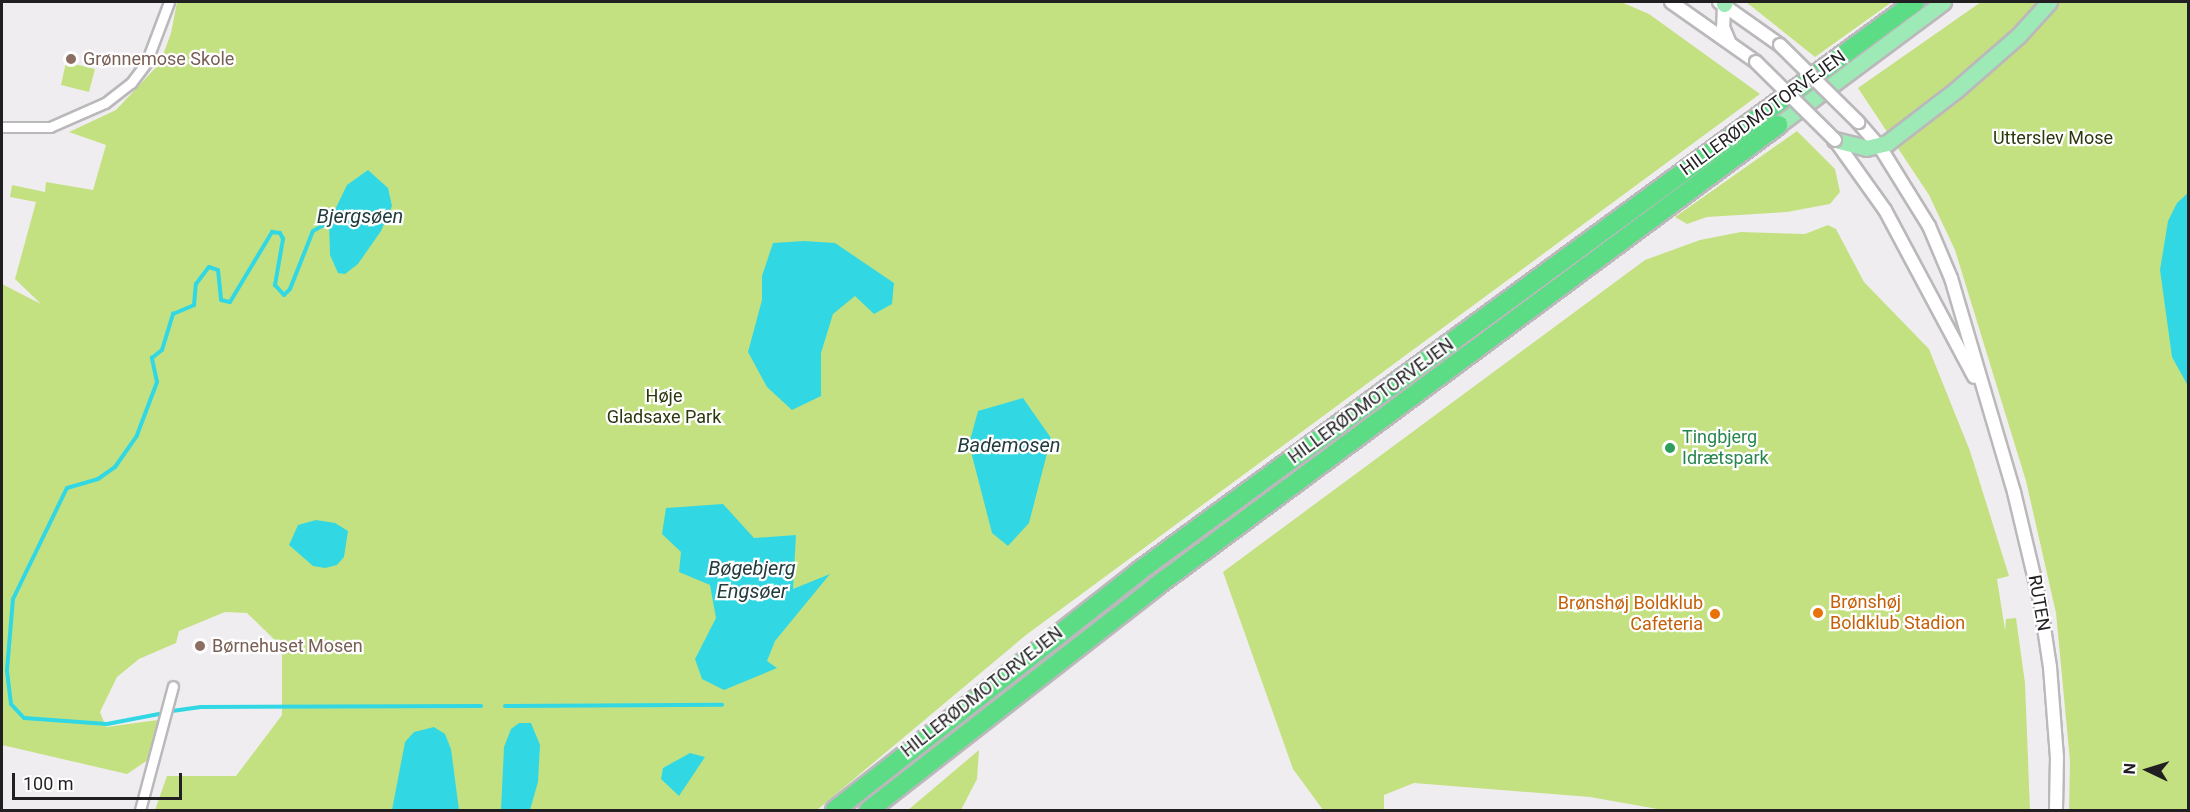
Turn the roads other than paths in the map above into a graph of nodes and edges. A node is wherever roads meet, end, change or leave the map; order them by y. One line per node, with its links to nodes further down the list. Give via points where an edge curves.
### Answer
1 (169, 2): 9 (street, via 146,63 105,103 50,127)
2 (1671, 2): 7 (street, RUTEN)
3 (1723, 2): 7 (street, via 1723,27); 11 (street, RUTEN, bridge, via 1780,45)
4 (1915, 2): 15 (highway, HILLERØDMOTORVEJEN, via 1138,572)
5 (1943, 2): 8 (main road, HILLERØDMOTORVEJEN)
6 (2049, 2): 11 (main road, via 2018,36 1956,90)
7 (1729, 41): 10 (street, RUTEN, bridge, via 1756,62)
8 (1778, 125): 16 (highway, HILLERØDMOTORVEJEN, via 1155,587)
9 (2, 128)
10 (1835, 140): 11 (main road, via 1859,147); 12 (street, RUTEN, via 1885,210)
11 (1880, 147): 12 (street, RUTEN, via 1929,226 1951,278)
12 (1987, 402): 17 (street, RUTEN, via 2040,601 2057,757)
13 (173, 686): 14 (street)
14 (140, 810)
15 (835, 810)
16 (869, 810)
17 (2056, 810)

